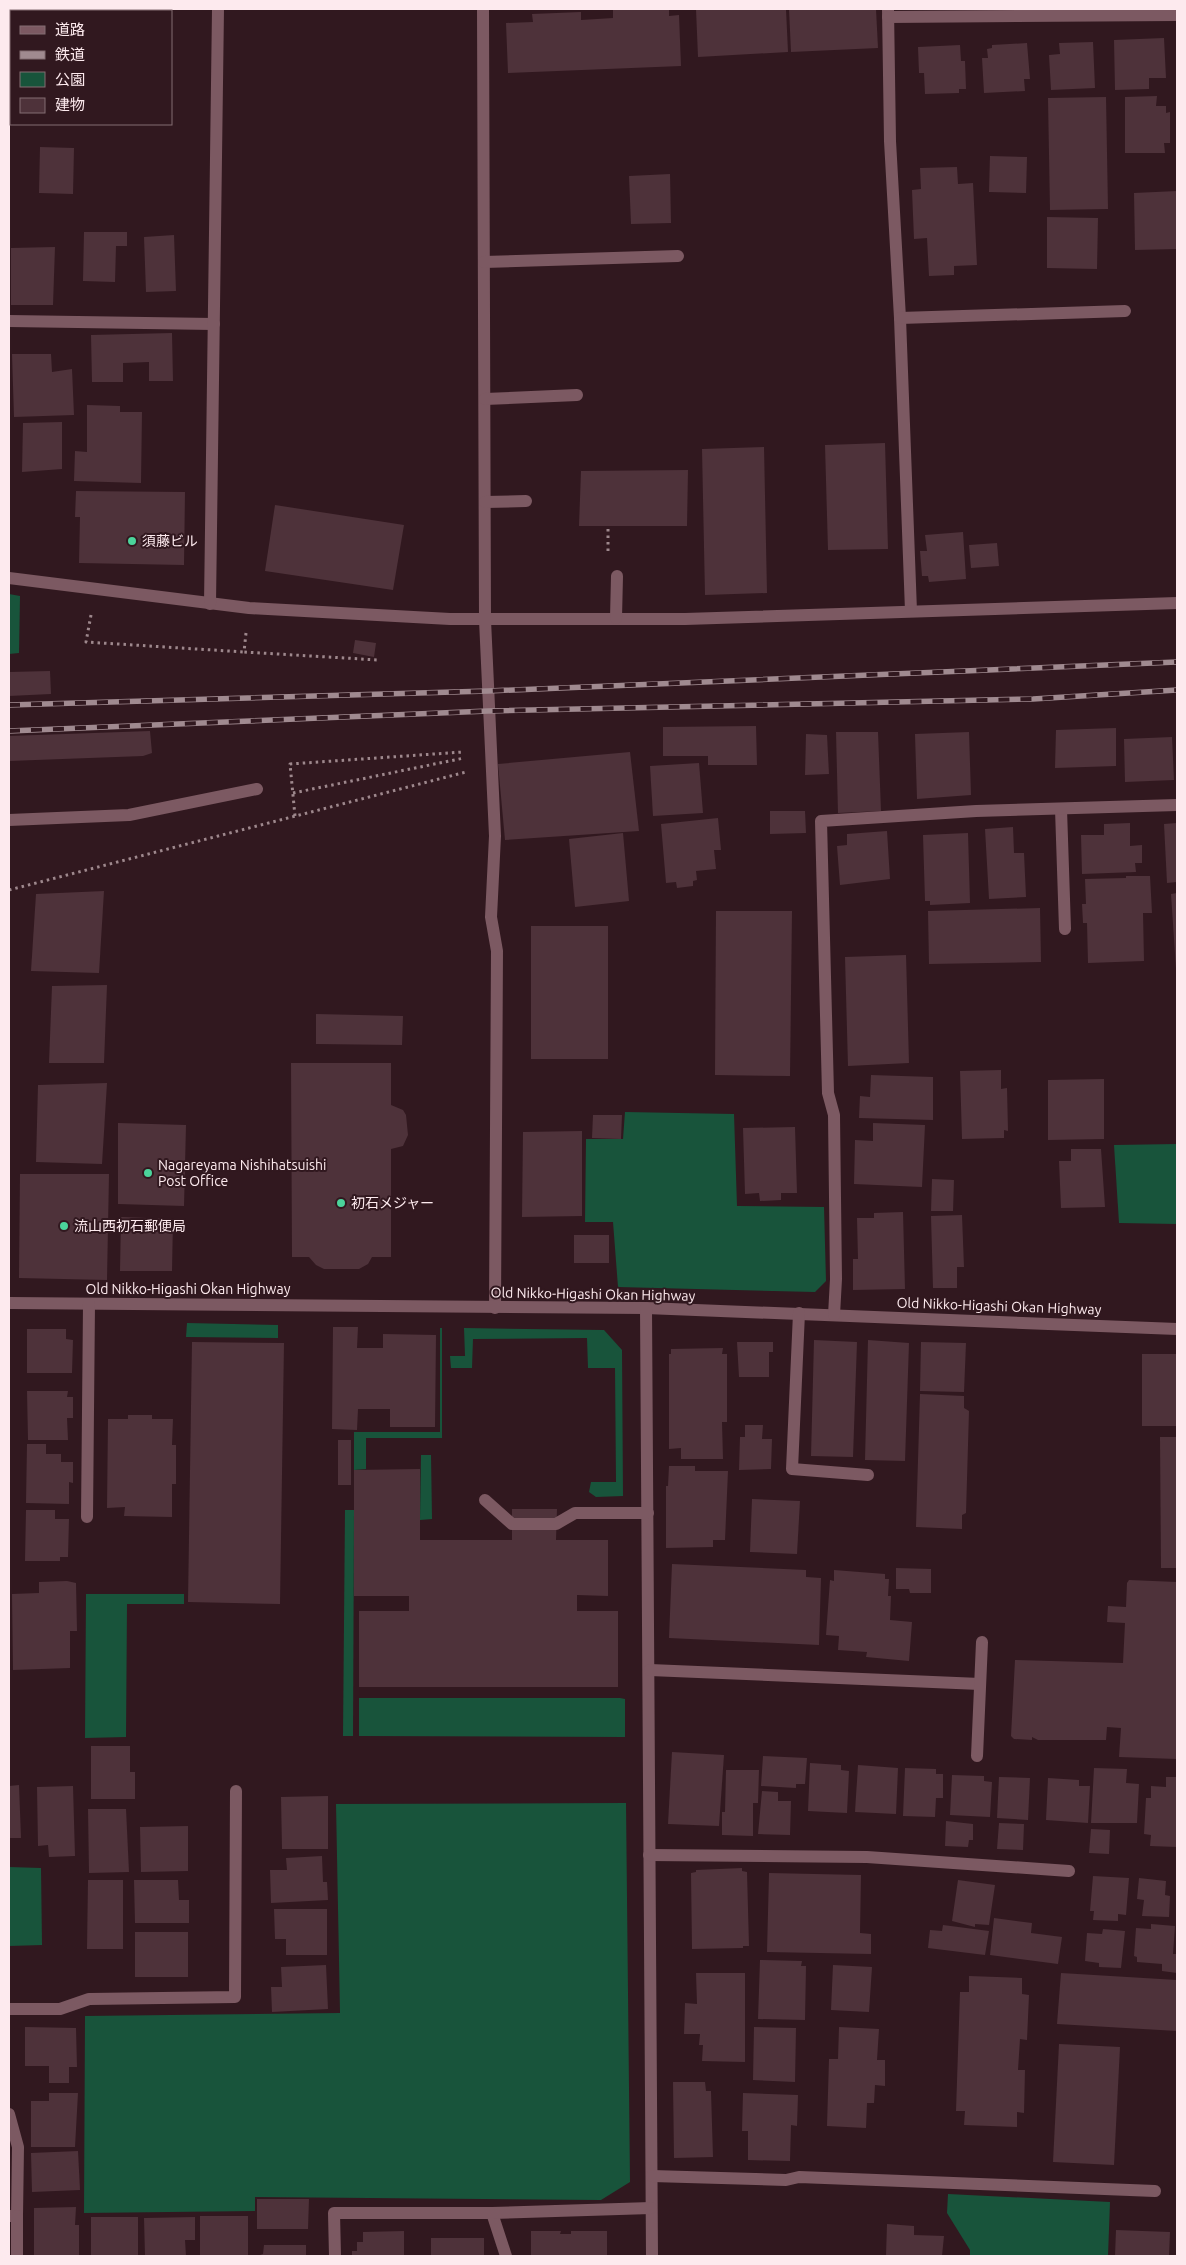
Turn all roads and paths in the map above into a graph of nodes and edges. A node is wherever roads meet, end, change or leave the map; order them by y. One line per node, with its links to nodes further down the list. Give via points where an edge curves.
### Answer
1 (218, 9): 10 (street)
2 (484, 9): 6 (street)
3 (888, 13): 4 (street); 8 (street, via 890,141)
4 (1177, 15)
5 (678, 256): 6 (street)
6 (484, 262): 12 (street)
7 (1124, 311): 8 (street)
8 (900, 318): 20 (street)
9 (9, 321): 10 (street)
10 (214, 324): 18 (street)
11 (577, 395): 12 (street)
12 (484, 399): 14 (street)
13 (526, 501): 14 (street)
14 (485, 502): 23 (street)
15 (617, 576): 22 (street)
16 (9, 578): 18 (street)
17 (1177, 602): 20 (street)
18 (210, 604): 19 (street)
19 (249, 608): 23 (street); 24 (path)
20 (910, 611): 22 (street, via 685,619)
21 (90, 615): 24 (path, via 86,642)
22 (616, 618): 23 (street)
23 (485, 620): 27 (street)
24 (244, 652): 25 (path)
25 (378, 660)
26 (464, 758): 28 (path); 30 (path); 30 (path, via 463,752 290,764)
27 (490, 764): 28 (path); 39 (street, via 495,836 491,917 497,951)
28 (468, 772): 33 (path)
29 (258, 789): 34 (street, via 129,815)
30 (293, 792): 33 (path)
31 (1177, 805): 32 (street)
32 (1061, 809): 36 (street); 42 (street, via 821,821 828,1093 834,1115)
33 (295, 816): 35 (path)
34 (9, 820)
35 (9, 890)
36 (1064, 929)
37 (9, 1303): 38 (street, Old Nikko-Higashi Okan Highway)
38 (89, 1304): 39 (street, Old Nikko-Higashi Okan Highway); 47 (street)
39 (495, 1308): 40 (street, Old Nikko-Higashi Okan Highway)
40 (646, 1308): 41 (street, Old Nikko-Higashi Okan Highway); 46 (street)
41 (799, 1314): 42 (street, Old Nikko-Higashi Okan Highway); 44 (street, via 792,1469)
42 (834, 1315): 43 (street, Old Nikko-Higashi Okan Highway)
43 (1177, 1329)
44 (868, 1475)
45 (485, 1500): 46 (street, via 512,1524 556,1524 575,1512)
46 (648, 1513): 49 (street)
47 (87, 1517)
48 (982, 1642): 50 (street)
49 (650, 1670): 50 (street); 53 (street)
50 (980, 1684): 51 (street)
51 (977, 1756)
52 (236, 1791): 55 (street, via 235,1997 90,1999 60,2008)
53 (649, 1854): 54 (street, via 867,1857); 57 (street)
54 (1069, 1871)
55 (9, 2009)
56 (9, 2114): 61 (street, via 18,2147)
57 (652, 2176): 58 (street, via 786,2180 799,2177); 59 (street)
58 (1155, 2191)
59 (652, 2208): 60 (street); 65 (street)
60 (492, 2213): 63 (street, via 334,2213); 64 (street)
61 (13, 2216): 62 (street)
62 (17, 2256)
63 (334, 2256)
64 (506, 2256)
65 (652, 2256)

